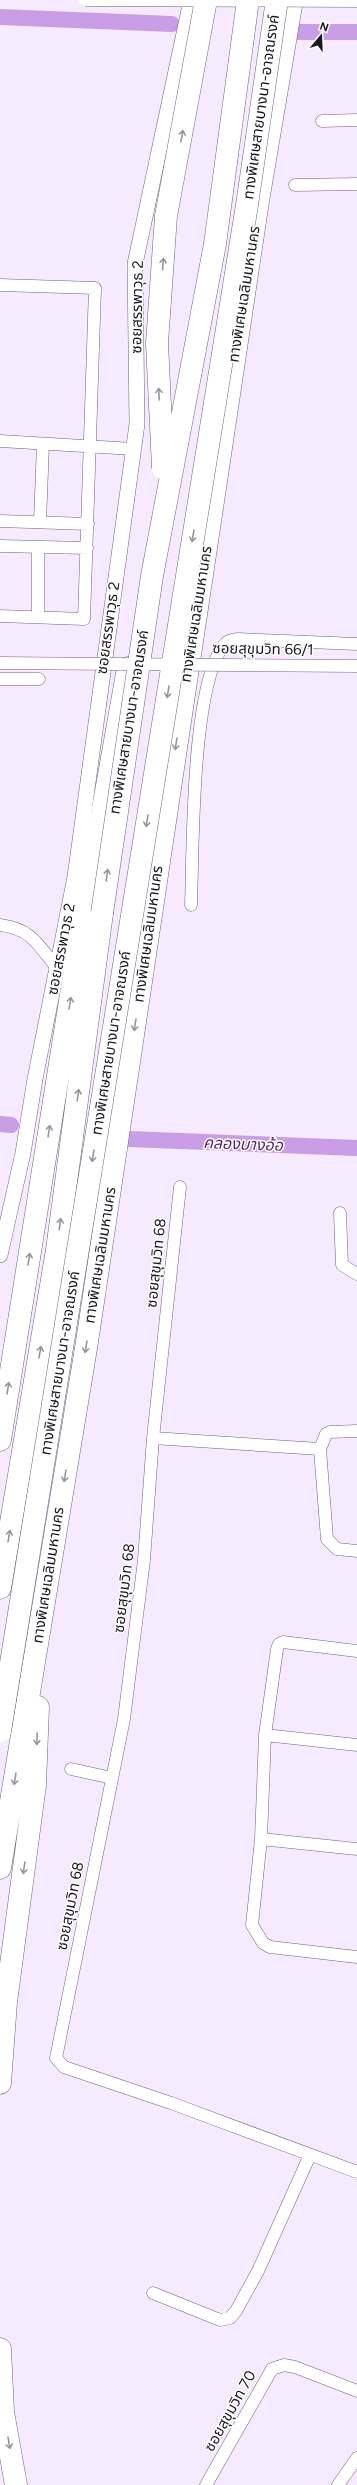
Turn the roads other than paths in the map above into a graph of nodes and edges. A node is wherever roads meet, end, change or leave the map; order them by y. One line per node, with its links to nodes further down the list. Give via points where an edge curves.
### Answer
1 (85, 0): 5 (street, bridge)
2 (249, 0): 7 (highway, ทางพิเศษสายบางนา-อาจณรงค์, bridge)
3 (277, 0): 46 (highway, ทางพิเศษสายบางนา-อาจณรงค์, one-way to 46, bridge, via 246,213)
4 (292, 0): 44 (highway, ทางพิเศษเฉลิมมหานคร, one-way to 44, via 257,208 87,1342)
5 (357, 1)
6 (195, 3): 16 (street, ซอยสรรพาวุธ 2, via 135,264 137,424); 17 (highway, one-way to 6, bridge, via 157,342 166,216)
7 (243, 39): 17 (highway, ทางพิเศษสายบางนา-อาจณรงค์, bridge, via 215,244); 40 (highway, one-way to 7, via 80,938 162,478 208,252)
8 (357, 120): 9 (street)
9 (322, 122)
10 (357, 184): 11 (street)
11 (295, 185)
12 (0, 285): 15 (street, via 96,288)
13 (0, 441): 14 (street)
14 (43, 444): 15 (street); 19 (street)
15 (90, 446): 16 (street); 20 (street)
16 (134, 449): 33 (street, ซอยสรรพาวุธ 2, via 75,878)
17 (164, 503): 43 (highway, ทางพิเศษสายบางนา-อาจณรงค์, one-way to 17, bridge, via 57,1250 119,787)
18 (0, 520): 19 (street)
19 (40, 522): 20 (street)
20 (88, 524): 23 (street)
21 (0, 546): 22 (street)
22 (38, 547): 23 (street); 25 (street)
23 (87, 548): 25 (street, via 84,619)
24 (0, 616): 25 (street)
25 (38, 617)
26 (357, 644): 31 (street, via 237,639 227,642 222,648 210,675 197,749)
27 (0, 663): 28 (street, ซอยสุขุมวิท 66/1, bridge)
28 (357, 666)
29 (0, 678): 30 (street)
30 (39, 679)
31 (191, 905)
32 (0, 925): 33 (street, via 14,926 34,937)
33 (57, 968): 36 (street, ซอยสรรพาวุธ 2, via 24,1154)
34 (180, 1186): 39 (street, ซอยสุขุมวิท 68)
35 (340, 1213): 37 (street, via 342,1265)
36 (0, 1255)
37 (357, 1274)
38 (357, 1431): 41 (street, via 330,1432 326,1434)
39 (153, 1438): 41 (street); 50 (street, ซอยสุขุมวิท 68, via 144,1560 124,1719)
40 (0, 1440)
41 (320, 1449): 42 (street, via 327,1540 336,1549)
42 (357, 1551)
43 (0, 1588)
44 (42, 1616): 53 (highway, ทางพิเศษเฉลิมมหานคร, one-way to 53); 55 (highway, one-way to 55, via 35,1785 6,2002)
45 (357, 1651): 47 (street, via 283,1642 279,1644)
46 (0, 1731)
47 (265, 1735): 48 (street); 51 (street)
48 (357, 1745)
49 (71, 1769): 50 (street)
50 (112, 1778): 56 (street, ซอยสุขุมวิท 68, via 56,2058 64,2067)
51 (261, 1838): 52 (street); 54 (street, via 252,1924 263,1944 270,1947)
52 (357, 1849)
53 (0, 1868)
54 (357, 1957)
55 (0, 2083)
56 (310, 2155): 57 (street, ซอยสุขุมวิท 68); 58 (street, via 258,2271 230,2318 220,2320)
57 (357, 2172)
58 (153, 2293)
59 (0, 2349): 62 (highway, one-way to 62, via 3,2412)
60 (357, 2391): 63 (street, ซอยสุขุมวิท 70, via 295,2366 272,2368)
61 (357, 2458): 64 (street)
62 (16, 2485)
63 (206, 2485)
64 (338, 2485)

